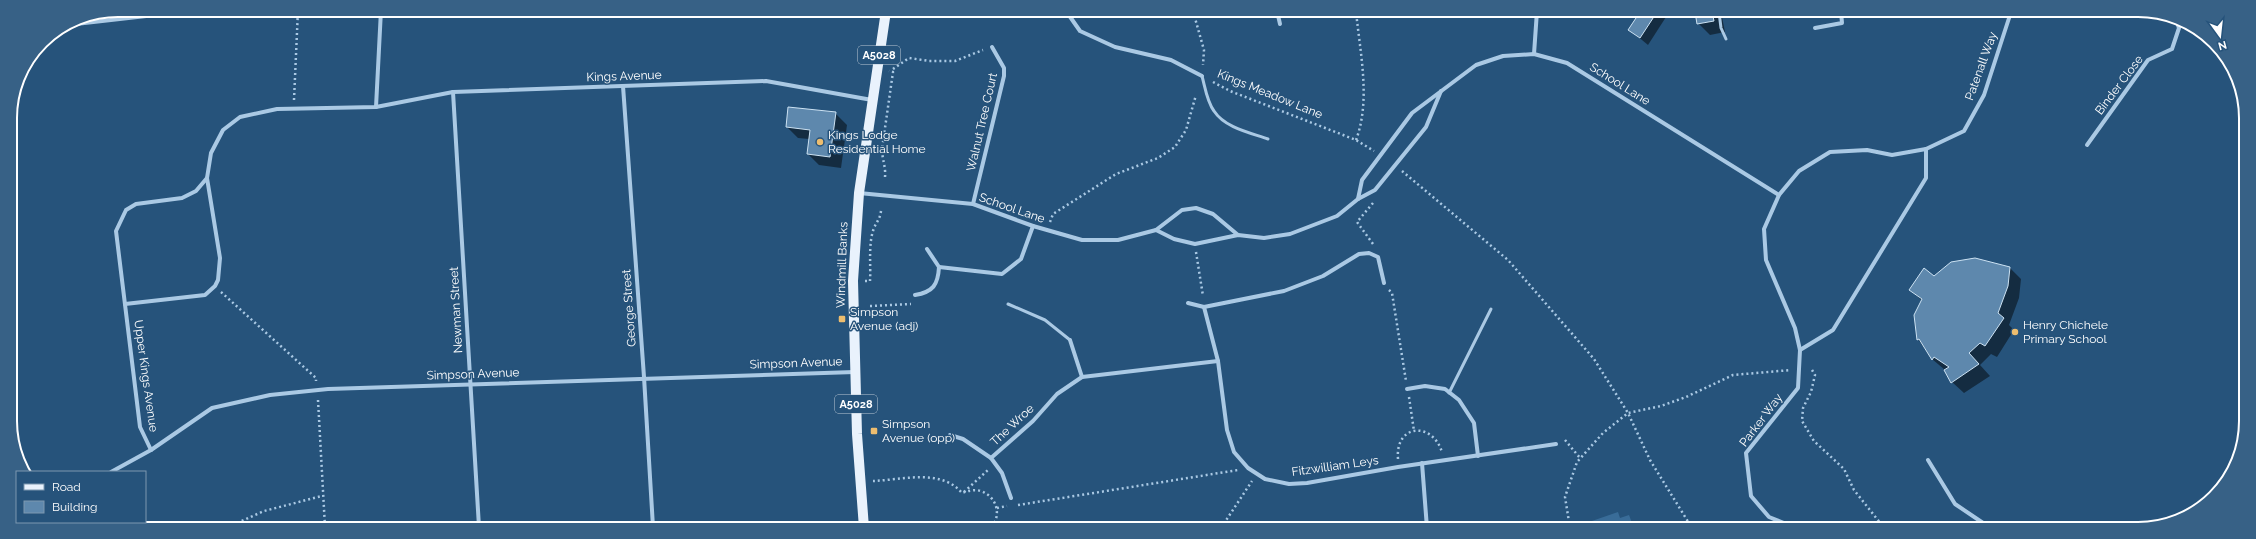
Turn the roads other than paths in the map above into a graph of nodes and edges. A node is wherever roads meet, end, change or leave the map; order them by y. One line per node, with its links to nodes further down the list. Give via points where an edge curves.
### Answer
1 (137, 17): 10 (street)
2 (381, 17): 22 (street)
3 (885, 17): 21 (main road, A5028)
4 (1070, 17): 17 (street, Kings Meadow Lane, via 1080,31 1115,47 1171,60)
5 (1278, 17): 11 (street)
6 (1537, 17): 16 (street)
7 (1720, 17): 14 (lane)
8 (1841, 17): 13 (street, via 1842,23)
9 (2009, 17): 25 (street, Patenall Way, via 1984,95 1964,131)
10 (84, 23)
11 (1280, 24)
12 (2179, 25): 24 (street, Binder Close, via 2172,49 2148,60)
13 (1815, 28)
14 (1726, 39)
15 (992, 47): 30 (street, Walnut Tree Court, via 1004,68 1004,76)
16 (1534, 54): 19 (street, School Lane, via 1503,56 1476,65); 28 (street, School Lane, via 1567,62)
17 (1202, 76): 23 (lane, via 1214,111 1224,121)
18 (623, 86): 20 (street, Kings Avenue); 21 (street, Kings Avenue, via 766,81); 48 (street, George Street)
19 (1442, 90): 29 (street, via 1426,127 1375,190); 29 (street, School Lane, via 1412,112 1362,180)
20 (453, 92): 22 (street, Kings Avenue); 49 (street, Newman Street)
21 (872, 100): 27 (main road, Windmill Banks / A5028)
22 (376, 107): 26 (street, via 277,109 240,117 223,130 211,154)
23 (1268, 139)
24 (2086, 145)
25 (1926, 149): 28 (street, via 1892,155 1867,150 1830,152 1799,171); 44 (street, via 1926,178 1834,330)
26 (207, 178): 39 (street, Upper Kings Avenue, via 196,191 182,198 136,204 126,210 116,230); 39 (street, Upper Kings Avenue, via 220,258 215,286 205,295)
27 (859, 193): 30 (street, School Lane); 46 (main road, Windmill Banks / A5028, via 853,281)
28 (1778, 195): 44 (street, via 1764,229 1766,260 1795,328)
29 (1358, 199): 33 (street, via 1337,216 1290,234 1264,238)
30 (973, 204): 31 (street, School Lane)
31 (1033, 226): 32 (street, School Lane, via 1082,240 1118,240); 35 (street, via 1021,259 1002,274)
32 (1156, 230): 33 (street, via 1174,239 1195,244); 33 (street, via 1182,210 1196,208 1213,214)
33 (1238, 235)
34 (927, 249): 35 (street)
35 (940, 267): 37 (street, via 938,281 930,290)
36 (1384, 283): 41 (street, via 1378,257 1369,253 1359,254 1323,276 1284,291)
37 (914, 295)
38 (1188, 302): 41 (street)
39 (125, 304): 54 (street, Upper Kings Avenue, via 140,427)
40 (1008, 304): 43 (lane, via 1045,320)
41 (1204, 307): 45 (street, Fitzwilliam Leys)
42 (1492, 309): 51 (lane)
43 (1070, 340): 47 (street)
44 (1800, 350): 65 (street, Parker Way, via 1798,388 1746,453 1751,496 1769,517)
45 (1218, 361): 47 (street, The Wroe); 58 (street, Fitzwilliam Leys, via 1231,445 1248,468 1257,474 1274,481 1307,483)
46 (855, 372): 48 (street, Simpson Avenue); 63 (main road, Windmill Banks / A5028)
47 (1082, 377): 56 (street, The Wroe, via 1057,394 1033,421)
48 (644, 378): 49 (street, Simpson Avenue); 62 (street, George Street)
49 (470, 384): 54 (street, Simpson Avenue, via 317,390 270,395 212,408); 61 (street, Newman Street)
50 (1407, 389): 51 (street, via 1425,386 1445,389)
51 (1449, 393): 55 (street, via 1458,400 1474,423)
52 (950, 435): 56 (street, via 964,439)
53 (1556, 444): 55 (street, Fitzwilliam Leys)
54 (150, 450): 59 (street, Simpson Avenue)
55 (1478, 456): 58 (street, Fitzwilliam Leys)
56 (991, 458): 60 (street, The Wroe, via 1002,473)
57 (1928, 460): 66 (street, via 1955,504)
58 (1422, 463): 64 (street)
59 (113, 471)
60 (1011, 498)
61 (478, 522)
62 (653, 522)
63 (864, 522)
64 (1427, 522)
65 (1781, 522)
66 (1982, 522)

